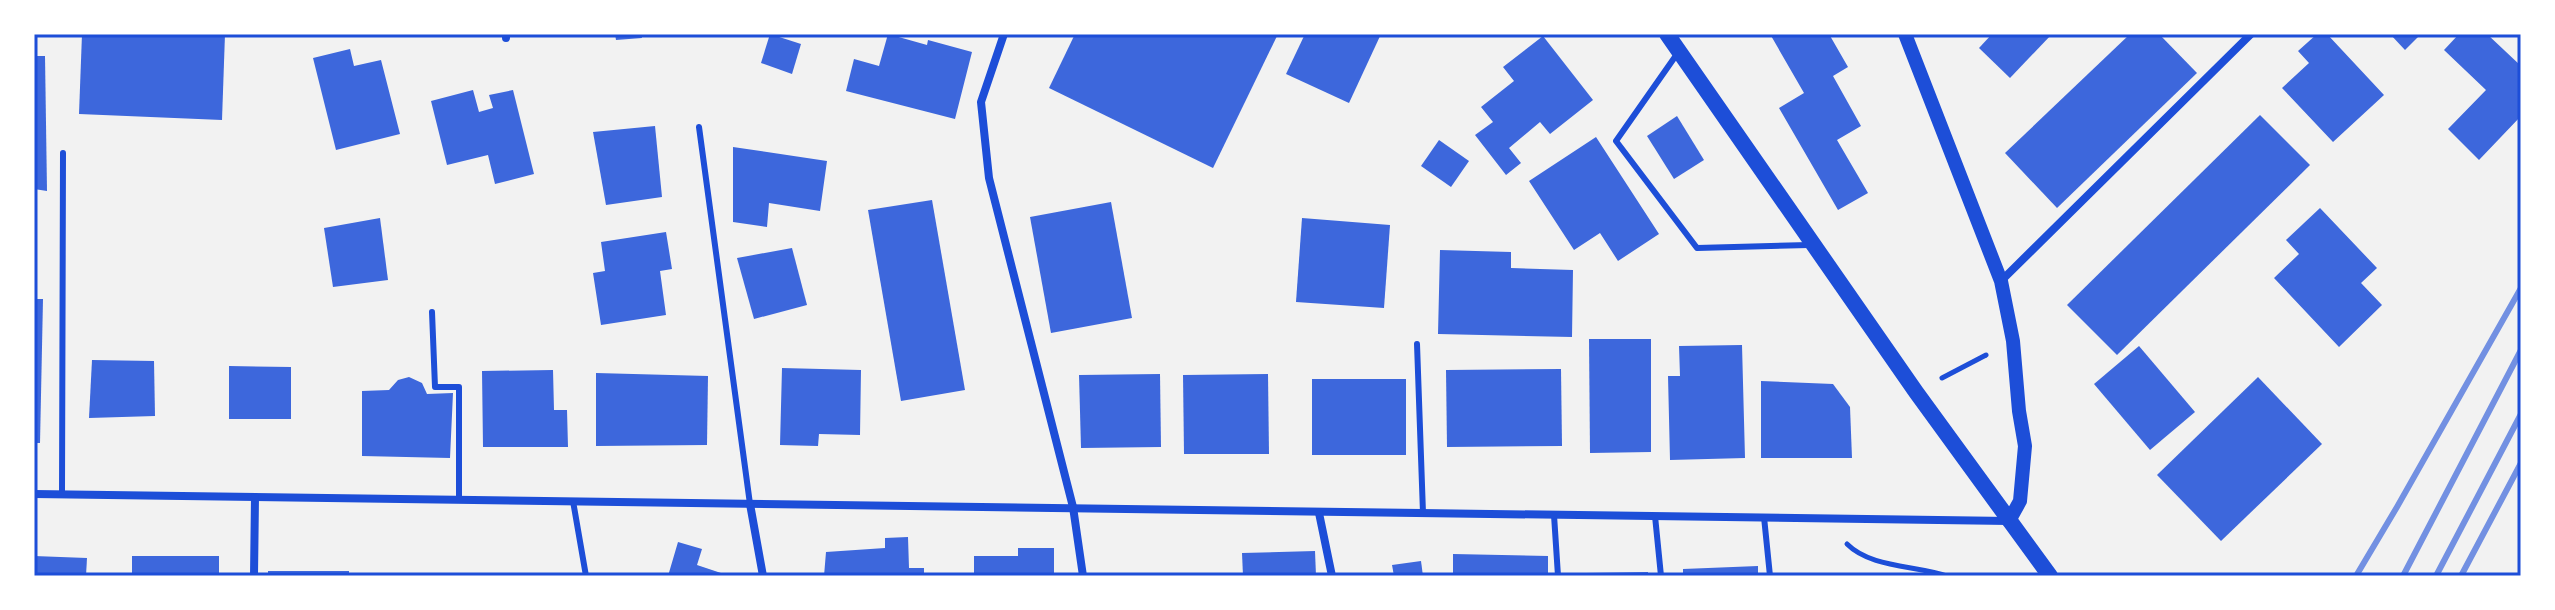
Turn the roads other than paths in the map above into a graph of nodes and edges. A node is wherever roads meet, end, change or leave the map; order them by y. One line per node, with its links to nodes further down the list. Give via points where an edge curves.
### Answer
1 (1004, 34): 18 (street, via 981,102 989,178)
2 (1667, 34): 5 (main road)
3 (1905, 34): 9 (street)
4 (2251, 34): 9 (street)
5 (1679, 51): 8 (main road); 8 (lane, via 1616,141 1697,248)
6 (699, 127): 17 (lane)
7 (63, 153): 13 (lane)
8 (1813, 245): 24 (main road)
9 (2001, 281): 24 (street, via 2025,446 2020,501)
10 (432, 312): 15 (lane, via 435,387 459,387)
11 (1417, 344): 20 (lane)
12 (34, 494): 13 (street)
13 (62, 494): 14 (street)
14 (255, 497): 15 (street); 25 (street)
15 (459, 500): 16 (street)
16 (573, 501): 17 (street); 26 (lane)
17 (750, 504): 18 (street); 27 (street)
18 (1073, 507): 19 (street); 28 (street)
19 (1319, 513): 20 (street); 29 (street)
20 (1423, 513): 21 (street)
21 (1554, 515): 22 (street); 30 (lane)
22 (1655, 516): 23 (street); 31 (lane)
23 (1764, 517): 24 (street); 32 (lane)
24 (2009, 521): 33 (main road)
25 (254, 576)
26 (586, 576)
27 (763, 576)
28 (1083, 576)
29 (1332, 576)
30 (1558, 576)
31 (1661, 576)
32 (1770, 576)
33 (2050, 576)

